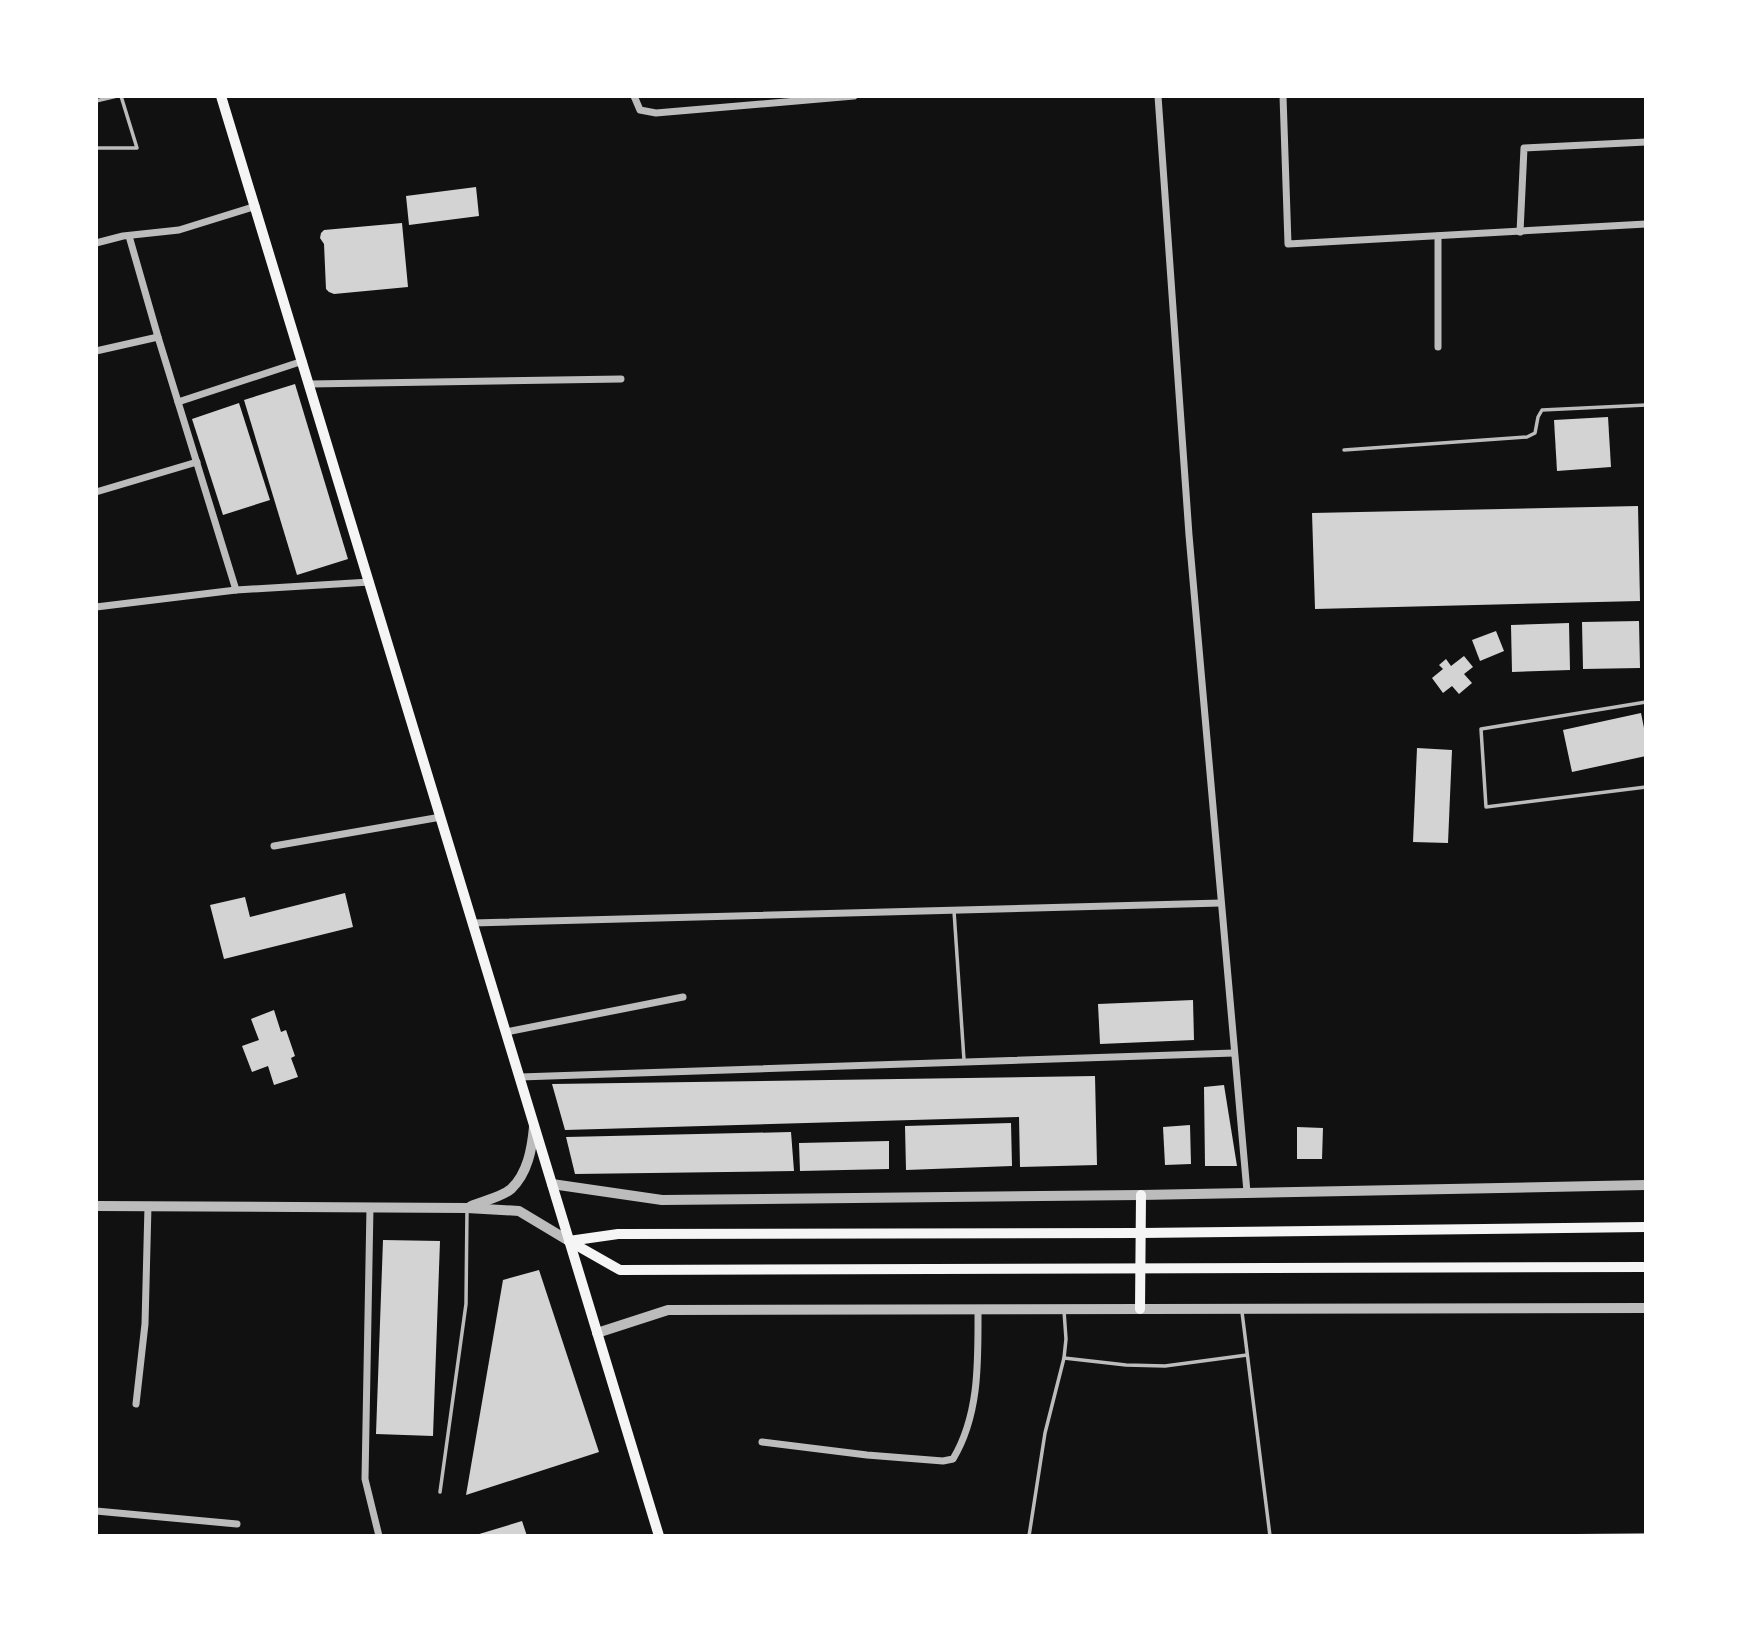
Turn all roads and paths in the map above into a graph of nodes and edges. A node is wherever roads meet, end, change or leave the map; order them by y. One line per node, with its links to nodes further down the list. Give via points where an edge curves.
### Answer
1 (119, 96): 7 (lane); 9 (lane, via 137,148)
2 (221, 96): 10 (main road)
3 (634, 96): 4 (street, via 640,110 656,113)
4 (854, 96)
5 (1158, 96): 34 (street)
6 (1283, 96): 14 (street, via 1288,244)
7 (99, 99)
8 (1646, 142): 12 (street, via 1524,148)
9 (96, 148)
10 (256, 206): 13 (street, via 179,230); 19 (main road)
11 (1646, 224): 12 (street)
12 (1520, 232): 14 (street)
13 (129, 236): 15 (street); 16 (street)
14 (1438, 236): 17 (street)
15 (96, 243)
16 (158, 337): 18 (street); 22 (street)
17 (1438, 347)
18 (96, 351)
19 (303, 361): 21 (main road); 22 (street)
20 (621, 379): 21 (street)
21 (310, 384): 27 (main road)
22 (178, 401): 25 (street)
23 (1646, 405): 24 (lane, via 1542,410 1535,433 1527,437)
24 (1344, 450)
25 (197, 462): 26 (street); 28 (street)
26 (96, 492)
27 (370, 582): 28 (street); 32 (main road)
28 (236, 590): 29 (street)
29 (96, 607)
30 (1646, 702): 31 (lane, via 1481,729 1486,807)
31 (1646, 787)
32 (441, 817): 33 (street); 36 (main road)
33 (274, 846)
34 (1220, 903): 35 (street); 39 (street)
35 (954, 910): 36 (street); 40 (lane)
36 (473, 923): 38 (main road)
37 (683, 997): 38 (street)
38 (506, 1032): 41 (main road)
39 (1234, 1053): 40 (street); 45 (street)
40 (964, 1062): 41 (street)
41 (520, 1077): 42 (main road)
42 (534, 1126): 43 (main road); 50 (street, via 531,1151 511,1190)
43 (552, 1184): 46 (street, via 662,1200); 53 (main road)
44 (1646, 1185): 45 (street)
45 (1247, 1192): 46 (street)
46 (1141, 1195): 52 (main road)
47 (96, 1206): 48 (street)
48 (148, 1206): 49 (street); 64 (street, via 145,1324)
49 (370, 1207): 50 (street); 70 (street, via 365,1479)
50 (467, 1208): 53 (street, via 519,1211); 66 (lane, via 466,1304)
51 (1646, 1227): 52 (main road)
52 (1141, 1233): 53 (main road, via 618,1234); 55 (main road)
53 (569, 1241): 55 (main road, via 620,1270); 61 (main road)
54 (1646, 1267): 55 (main road)
55 (1141, 1268): 59 (main road)
56 (1646, 1308): 60 (street)
57 (978, 1309): 58 (street); 61 (street, via 668,1310); 65 (street, via 975,1394 970,1421 953,1459 881,1457)
58 (1064, 1309): 59 (street); 63 (lane)
59 (1140, 1309): 60 (street)
60 (1242, 1309): 62 (lane)
61 (597, 1333): 71 (main road)
62 (1247, 1355): 63 (lane, via 1165,1366); 73 (lane)
63 (1064, 1358): 72 (lane, via 1045,1433)
64 (136, 1404)
65 (762, 1442)
66 (440, 1492)
67 (96, 1511): 68 (street)
68 (237, 1524)
69 (1646, 1535): 74 (lane)
70 (379, 1536)
71 (659, 1536)
72 (1029, 1536)
73 (1270, 1536)
74 (1553, 1536)

